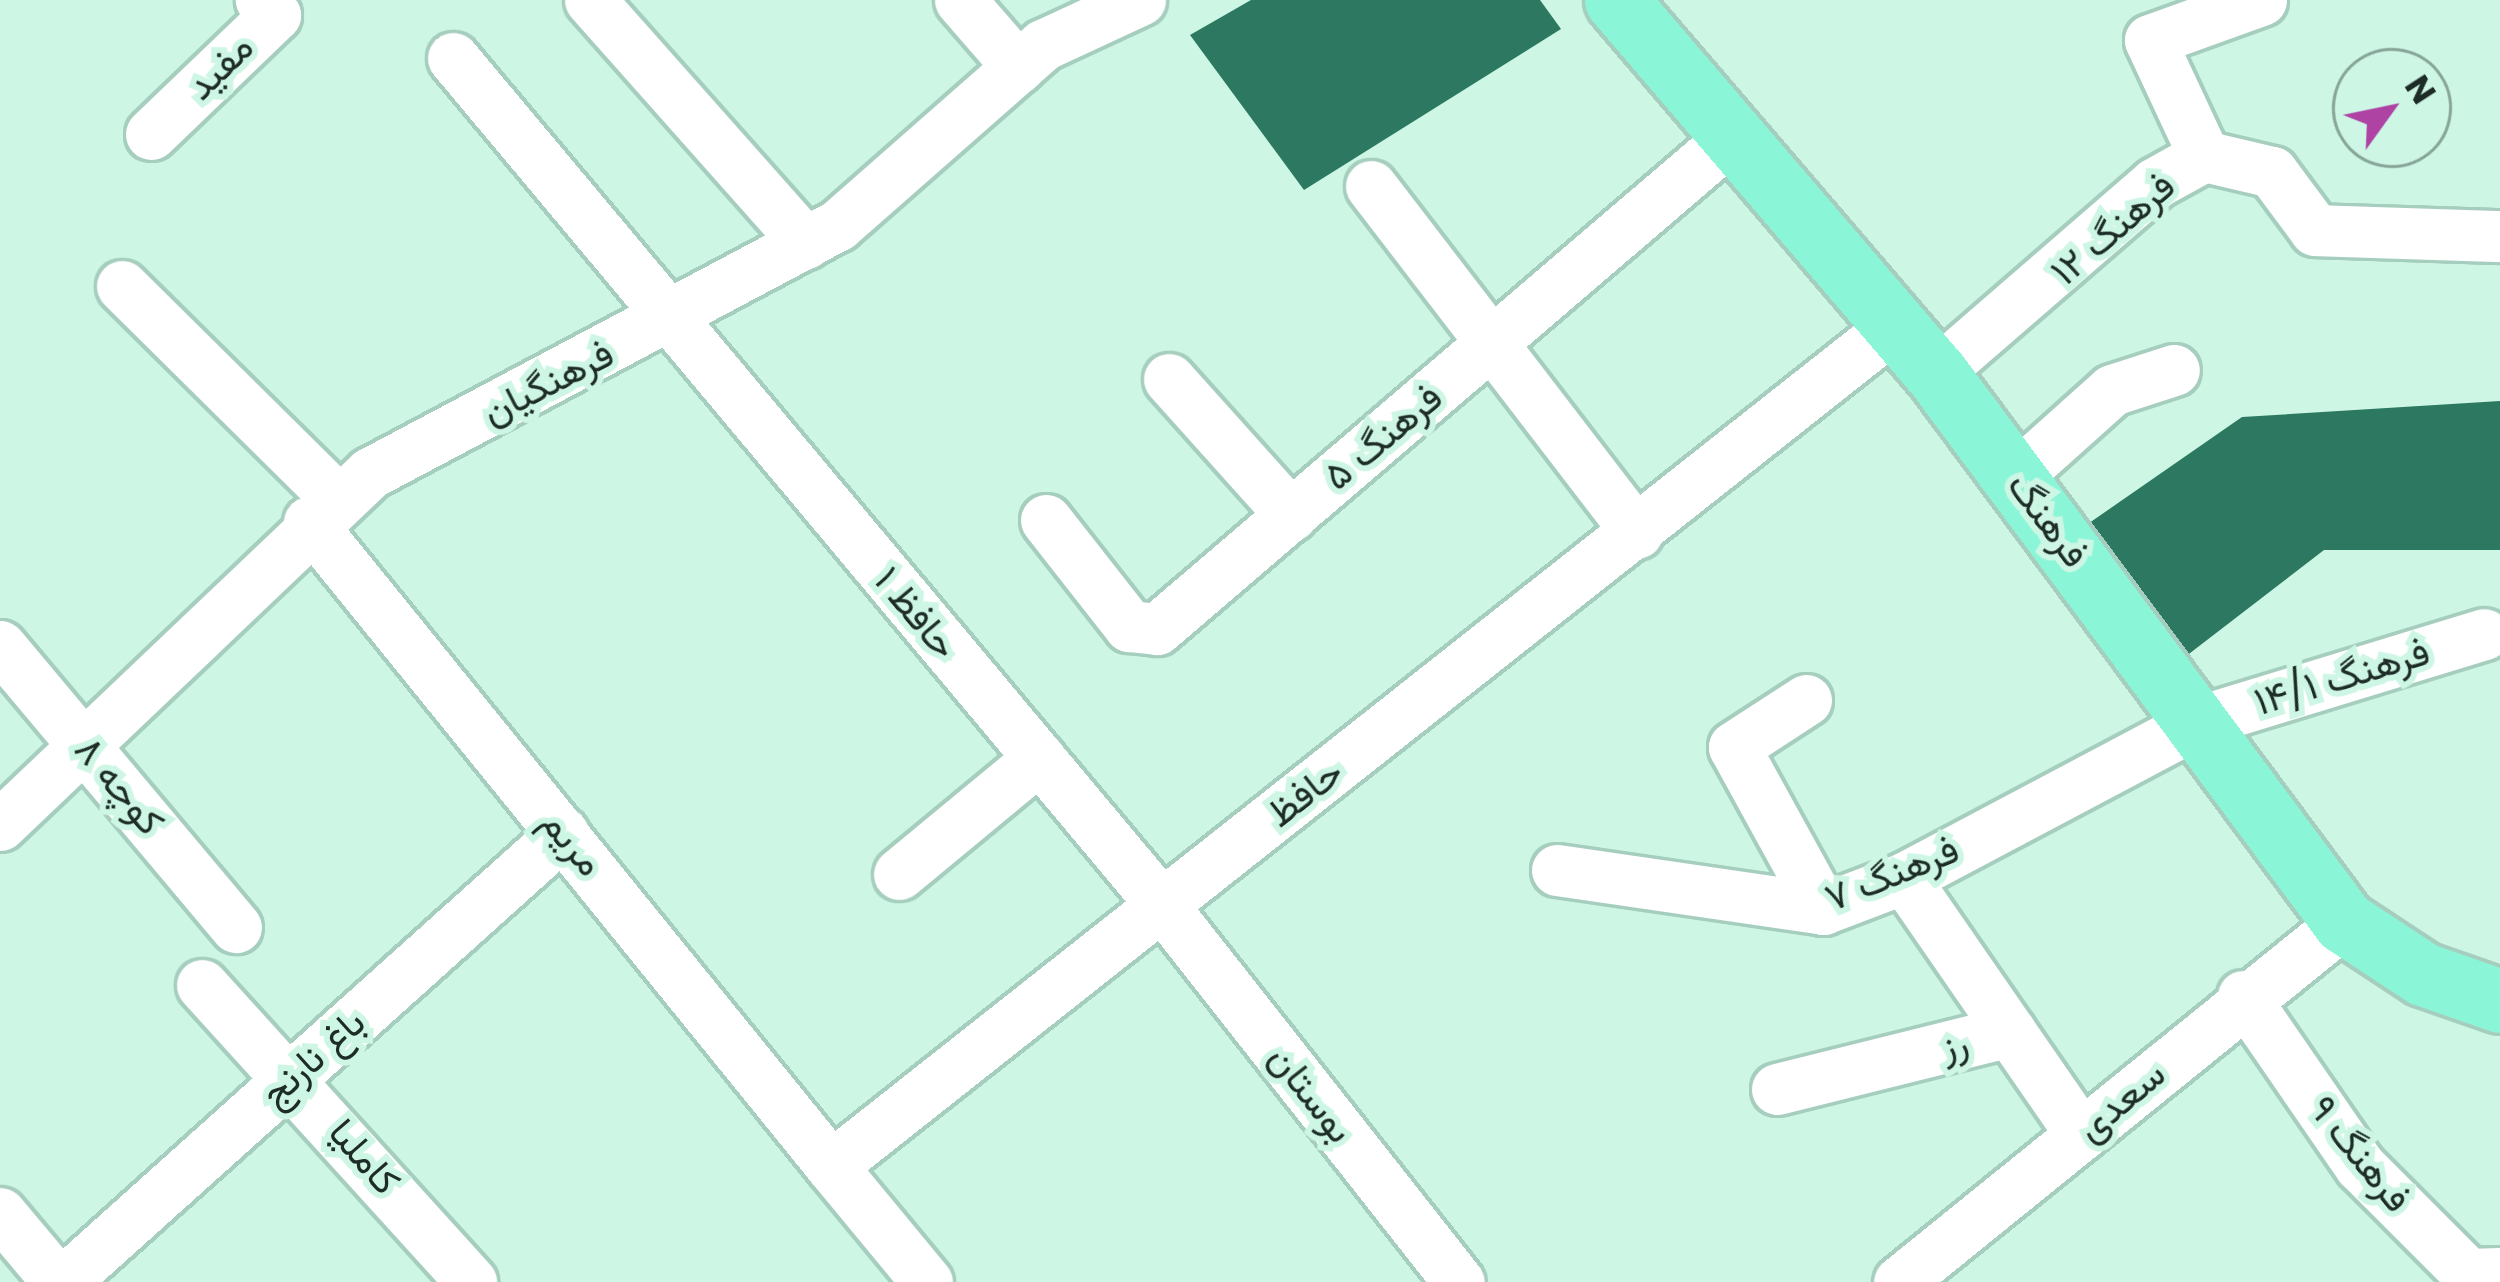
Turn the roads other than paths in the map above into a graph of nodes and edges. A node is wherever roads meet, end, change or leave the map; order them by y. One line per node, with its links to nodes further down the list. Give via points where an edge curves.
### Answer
1 (261, 0): 10 (street, مفید, via 275,15)
2 (590, 0): 15 (street)
3 (960, 0): 9 (street)
4 (1140, 0): 7 (street, فرهنگیان)
5 (1616, 0): 11 (main road, فرهنگ)
6 (2261, 0): 12 (street, via 2150,40)
7 (1073, 11): 9 (street, فرهنگیان)
8 (453, 58): 17 (street, حافظ ۱)
9 (1018, 67): 15 (street, فرهنگیان)
10 (152, 134)
11 (1734, 136): 18 (main road, فرهنگ); 19 (street, فرهنگ ۵)
12 (2204, 156): 14 (street, فرهنگ ١٢, via 2272,172 2315,230); 21 (street, فرهنگ ١٢, via 2155,183)
13 (1371, 186): 19 (street)
14 (2500, 236)
15 (806, 243): 17 (street, فرهنگیان)
16 (122, 286): 24 (street, مریم)
17 (670, 322): 24 (street, فرهنگیان); 33 (street, حافظ ۱)
18 (1895, 325): 21 (main road, فرهنگ); 27 (street, حافظ)
19 (1494, 343): 25 (street, فرهنگ ۵); 27 (street)
20 (2174, 370): 23 (street, via 2112,390)
21 (1936, 373): 23 (main road, فرهنگ)
22 (1169, 379): 25 (street)
23 (2015, 477): 31 (main road, فرهنگ)
24 (323, 511): 32 (street, فرهنگیان); 35 (street, مریم)
25 (1292, 514): 26 (street, فرهنگ ۵, via 1141,633)
26 (1046, 520)
27 (1636, 533): 39 (street, حافظ)
28 (2485, 634): 31 (street, فرهنگ ۱۴/۱)
29 (0, 646): 32 (street, کوچه ۸)
30 (1807, 700): 40 (street, via 1734,747)
31 (2200, 721): 38 (street, فرهنگ ۷); 41 (main road, فرهنگ)
32 (84, 742): 34 (street, فرهنگیان); 42 (street, کوچه ۸)
33 (1039, 758): 37 (street); 39 (street, حافظ ۱)
34 (0, 825)
35 (563, 833): 47 (street, باغ نارنج); 50 (street, مریم)
36 (1557, 870): 40 (street, فرهنگ ۷)
37 (899, 874)
38 (1904, 878): 40 (street, فرهنگ ۷); 46 (street)
39 (1162, 905): 50 (street, حافظ); 56 (street, بوستان)
40 (1823, 909)
41 (2344, 922): 44 (main road, فرهنگ, via 2423,974); 45 (street, سعدی)
42 (236, 927)
43 (202, 985): 47 (street, کاملیا)
44 (2493, 990)
45 (2243, 996): 49 (street, سعدی); 52 (street, فرهنگ ۹, via 2360,1166 2468,1274)
46 (2010, 1031): 48 (street, رز); 49 (street, رز)
47 (294, 1076): 53 (street, باغ نارنج); 54 (street, کاملیا)
48 (1778, 1089)
49 (2081, 1135): 57 (street, سعدی)
50 (831, 1166): 55 (street)
51 (0, 1213): 53 (street)
52 (2500, 1273)
53 (61, 1282)
54 (471, 1282)
55 (928, 1282)
56 (1459, 1282)
57 (1899, 1282)

